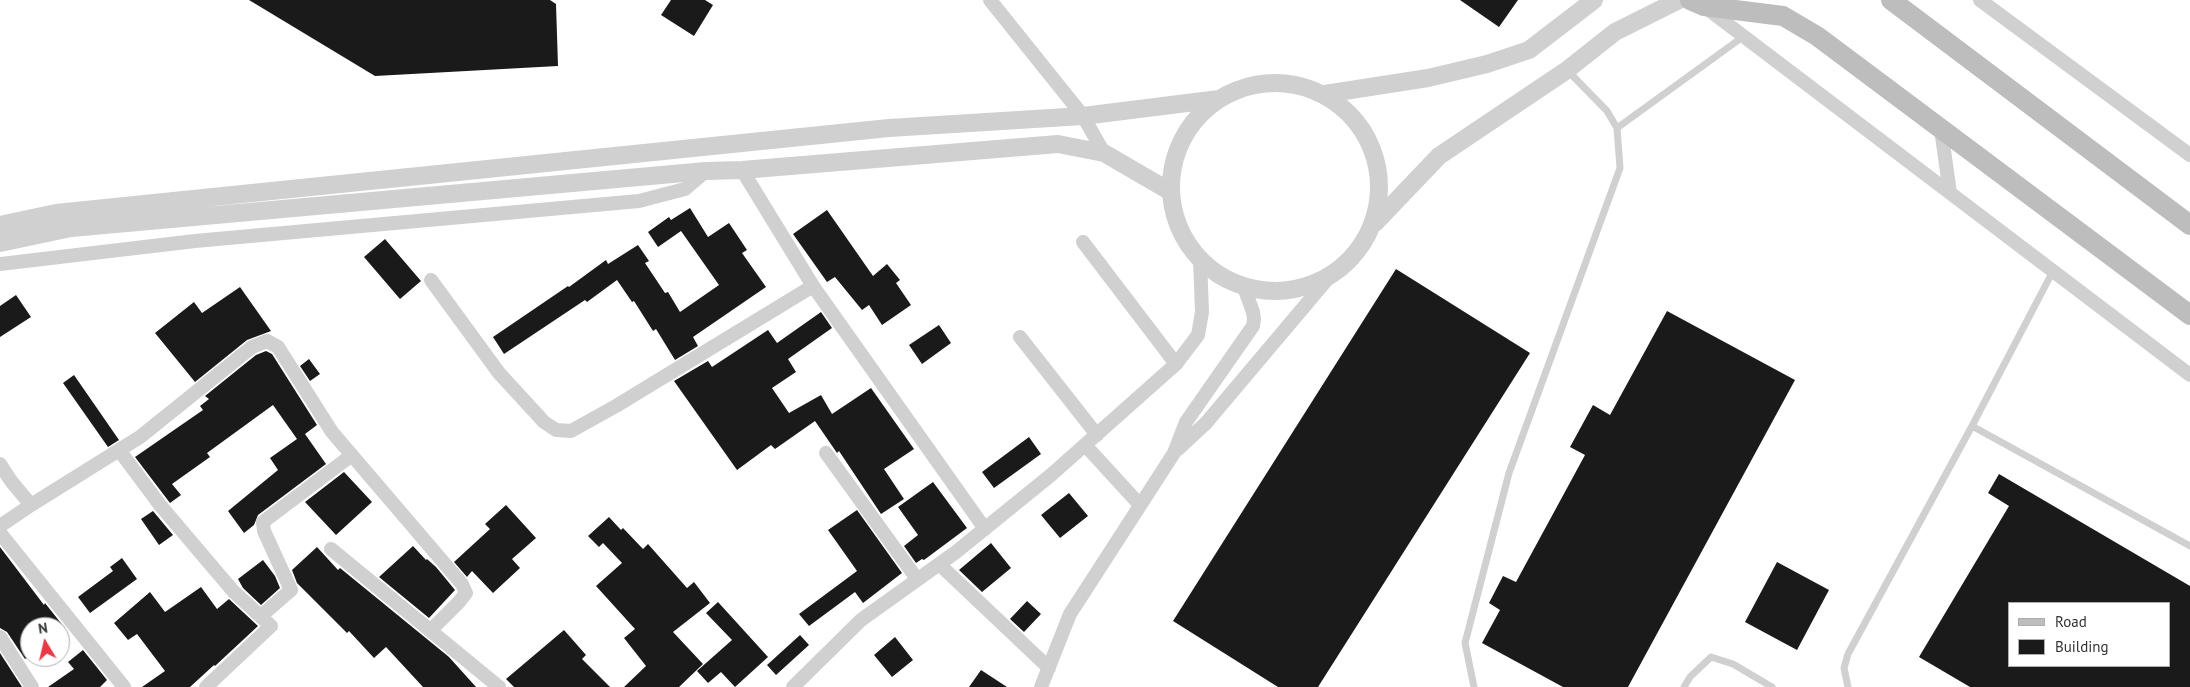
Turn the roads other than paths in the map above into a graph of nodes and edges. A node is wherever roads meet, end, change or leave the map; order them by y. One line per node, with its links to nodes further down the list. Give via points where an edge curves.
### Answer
1 (990, 0): 13 (street)
2 (1594, 0): 11 (street, via 1529,50 1428,78)
3 (1679, 0): 10 (street, via 1616,32)
4 (1775, 0): 8 (main road)
5 (1891, 0): 23 (main road)
6 (1980, 0): 17 (street)
7 (1697, 3): 8 (main road); 9 (street)
8 (1742, 11): 15 (main road, via 1783,16 1817,36)
9 (1744, 36): 14 (lane); 21 (street)
10 (1567, 70): 14 (lane, via 1607,111); 22 (street, via 1439,156)
11 (1325, 94): 12 (street, via 1299,85 1271,82 1244,87); 22 (street, via 1349,112 1368,136 1378,164 1380,195)
12 (1219, 99): 13 (street); 20 (street, via 1198,116 1182,139 1173,165)
13 (1083, 116): 16 (street); 24 (street, via 879,129 56,214)
14 (1617, 128): 65 (lane, via 1620,168 1510,473 1467,633 1465,642)
15 (1941, 129): 21 (street); 34 (main road)
16 (1104, 153): 18 (street, via 1058,144); 20 (street)
17 (2190, 155)
18 (742, 170): 19 (street); 32 (street)
19 (706, 171): 26 (street, via 71,228); 28 (street, via 685,189 639,201 195,241)
20 (1170, 192): 27 (street, via 1175,217 1185,239)
21 (1950, 193): 29 (street)
22 (1374, 224): 30 (street, via 1356,254)
23 (2190, 225)
24 (0, 226)
25 (1083, 242): 36 (street)
26 (0, 243)
27 (1200, 259): 33 (street, via 1219,275); 36 (street, via 1202,312 1198,335)
28 (0, 264)
29 (2053, 271): 37 (street); 38 (lane)
30 (1330, 276): 33 (street, via 1301,288 1286,290); 43 (street, via 1206,422)
31 (431, 280): 32 (street, via 498,373 544,422 556,430 571,431)
32 (813, 286): 49 (street)
33 (1240, 286): 43 (street, via 1245,290 1253,312 1253,326 1186,422)
34 (2190, 315)
35 (1020, 337): 39 (street)
36 (1176, 364): 39 (street)
37 (2190, 375)
38 (1972, 426): 51 (lane); 68 (lane, via 1848,654 1844,668)
39 (1097, 434): 40 (street)
40 (1085, 445): 47 (street); 49 (street, via 1052,476)
41 (119, 450): 44 (street, via 140,437 252,347 267,341 278,348 332,432); 46 (street); 55 (street, via 160,505 233,591)
42 (826, 453): 54 (street)
43 (1174, 453): 47 (street)
44 (352, 455): 55 (street, via 263,522 264,531 291,590); 56 (street, via 462,584 466,593)
45 (0, 464): 46 (street)
46 (31, 505): 48 (street)
47 (1140, 505): 58 (street, via 1070,614)
48 (0, 526)
49 (985, 529): 53 (street)
50 (0, 533): 60 (street)
51 (2190, 546)
52 (330, 549): 56 (street)
53 (939, 564): 54 (street); 58 (street)
54 (917, 579): 63 (street, via 861,620)
55 (260, 616): 61 (street, via 271,626)
56 (431, 630): 62 (street)
57 (0, 637): 59 (street)
58 (1049, 668): 64 (street)
59 (32, 687)
60 (124, 687)
61 (206, 687)
62 (499, 687)
63 (793, 687)
64 (1041, 687)
65 (1474, 687)
66 (1684, 687): 67 (lane, via 1711,657 1733,664)
67 (1772, 687)
68 (1848, 687)

